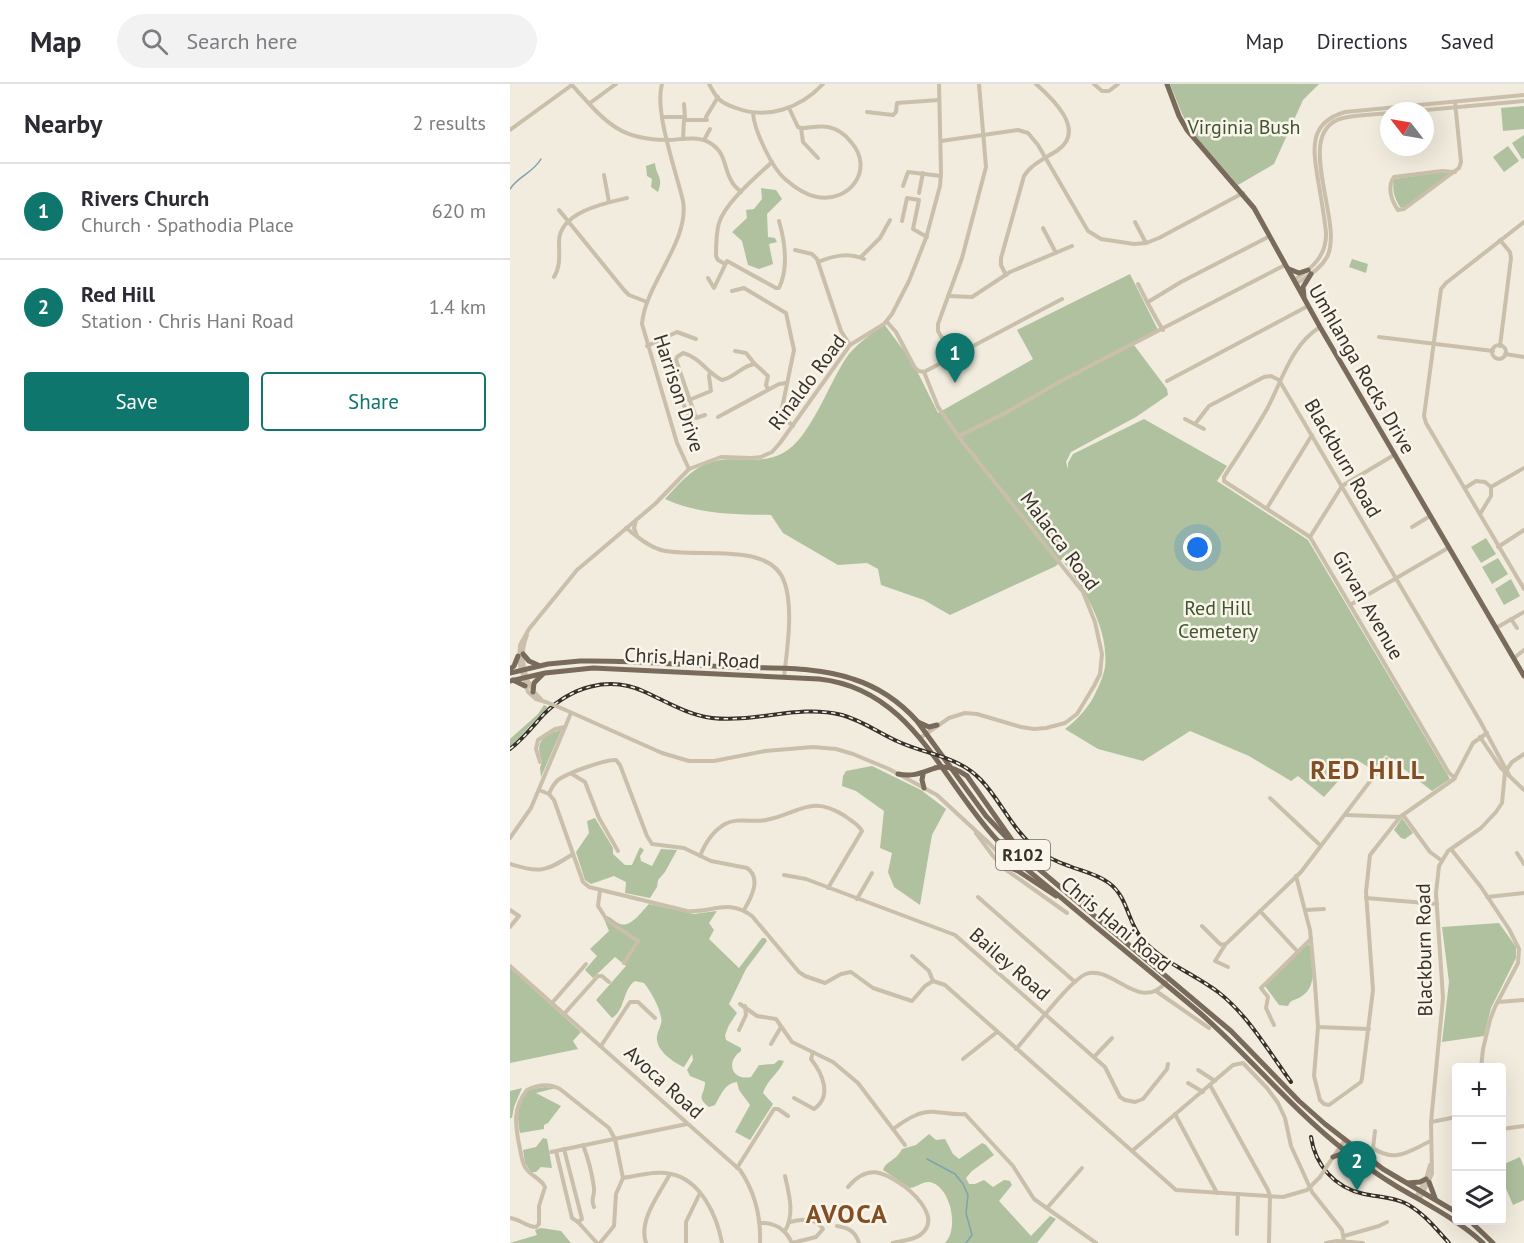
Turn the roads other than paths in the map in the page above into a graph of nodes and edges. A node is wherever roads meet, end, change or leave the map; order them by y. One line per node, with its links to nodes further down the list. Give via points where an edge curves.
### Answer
1 (571, 84): 17 (street); 30 (street)
2 (616, 84): 17 (street)
3 (662, 84): 27 (street, Harrison Drive)
4 (709, 84): 13 (street)
5 (823, 84): 20 (street)
6 (939, 84): 14 (street, Rinaldo Road)
7 (979, 84): 31 (street)
8 (1036, 84): 38 (street, via 1054,102 1069,127 1064,145)
9 (1094, 84): 10 (street, via 1107,92)
10 (1118, 84)
11 (1167, 84): 47 (main road, Umhlanga Rocks Drive, via 1184,126)
12 (1524, 95): 16 (street)
13 (718, 98): 24 (street); 32 (street, via 706,118 684,120)
14 (939, 100): 23 (street, via 896,103 893,115); 35 (street, Rinaldo Road)
15 (1524, 101): 19 (street)
16 (1455, 102): 19 (street); 22 (street)
17 (590, 103): 33 (street, via 621,132)
18 (684, 104): 27 (street, via 685,117)
19 (1455, 107): 21 (street); 40 (street, via 1461,162)
20 (789, 108): 24 (street); 28 (street)
21 (1434, 109)
22 (1364, 110): 26 (street); 36 (street, via 1338,114 1324,123 1315,139)
23 (867, 112)
24 (753, 113): 39 (street)
25 (1380, 114): 26 (street)
26 (1364, 116): 36 (street, via 1342,118 1331,124 1320,140)
27 (662, 117): 33 (street, Harrison Drive)
28 (801, 128): 37 (street, via 803,142); 39 (street, via 829,127 846,136 860,156 855,184 835,196 815,196 788,182)
29 (710, 129): 34 (street)
30 (510, 130)
31 (982, 135): 35 (street); 38 (street, via 1025,132); 77 (street, via 986,167)
32 (683, 139): 33 (street); 34 (street)
33 (668, 140): 80 (street, Harrison Drive, via 683,201 683,220)
34 (704, 140): 45 (street, via 719,150 731,180)
35 (941, 141): 43 (street, Rinaldo Road)
36 (1317, 154): 70 (street, via 1332,239 1325,260)
37 (818, 158)
38 (1045, 158): 63 (street, via 1092,234 1101,239); 71 (street, via 1028,170 1022,180 1001,258)
39 (772, 162): 45 (street)
40 (1455, 171): 40 (street, via 1404,209 1396,208 1390,191 1394,177)
41 (923, 173): 43 (street); 44 (street, via 907,173); 46 (street)
42 (604, 175): 49 (street)
43 (941, 176): 61 (street, Rinaldo Road)
44 (903, 186)
45 (741, 192): 68 (street, via 717,228 716,254 718,260)
46 (919, 193)
47 (1243, 193): 60 (main road, Umhlanga Rocks Drive); 63 (street)
48 (627, 198): 49 (street)
49 (609, 202): 56 (street, via 580,213)
50 (559, 210): 56 (street)
51 (890, 220): 67 (street, via 862,258 838,256)
52 (779, 221): 68 (street, via 785,246 778,288)
53 (902, 221): 61 (street, via 907,198 918,200 913,229)
54 (1135, 222): 63 (street)
55 (1524, 222): 57 (street)
56 (568, 223): 72 (street, via 559,238 558,272); 80 (street, via 627,293)
57 (1520, 225): 59 (street); 62 (street)
58 (1043, 228): 66 (street)
59 (1524, 232)
60 (1270, 236): 69 (main road, Umhlanga Rocks Drive); 81 (street)
61 (927, 237): 83 (street, Rinaldo Road)
62 (1500, 240): 88 (street, via 1441,289); 91 (street, via 1511,258)
63 (1146, 243)
64 (1072, 246): 66 (street)
65 (795, 250): 67 (street, via 812,254)
66 (1056, 253): 71 (street)
67 (818, 262): 89 (street, via 841,331)
68 (726, 263): 73 (street, via 714,288)
69 (1286, 266): 70 (main road, via 1299,273); 74 (main road, Umhlanga Rocks Drive); 85 (street)
70 (1311, 271): 74 (street); 78 (main road)
71 (1006, 275): 77 (street, via 972,297)
72 (554, 277)
73 (708, 278)
74 (1295, 282): 78 (main road, Umhlanga Rocks Drive)
75 (1138, 284): 81 (street)
76 (732, 291): 102 (street, via 744,288 786,311 794,350)
77 (948, 296): 95 (street, via 938,327)
78 (1304, 298): 82 (main road, Umhlanga Rocks Drive)
79 (1062, 299): 95 (street)
80 (647, 302): 90 (street, Harrison Drive, via 642,324)
81 (1148, 302): 85 (street)
82 (1308, 306): 84 (main road, Umhlanga Rocks Drive); 101 (street)
83 (887, 322): 89 (street, Rinaldo Road); 98 (street, Malacca Road, via 915,368)
84 (1320, 327): 100 (street, via 1304,339); 115 (main road, Umhlanga Rocks Drive)
85 (1163, 330): 114 (street)
86 (1379, 337): 88 (street)
87 (696, 339): 90 (street, via 677,332)
88 (1432, 344): 93 (street); 120 (street, via 1424,419)
89 (850, 345): 111 (street, Rinaldo Road)
90 (647, 346): 117 (street, Harrison Drive)
91 (1500, 346): 93 (street); 94 (street)
92 (735, 351): 97 (street, via 746,353)
93 (1493, 351): 94 (street, via 1496,358)
94 (1505, 354): 96 (street)
95 (953, 357): 98 (street)
96 (1524, 357)
97 (754, 363): 99 (street, via 726,380); 103 (street, via 768,376)
98 (924, 372): 114 (street, Malacca Road, via 938,407)
99 (711, 373): 105 (street, via 711,391); 105 (street, via 687,354 677,357)
100 (1279, 380): 110 (street, via 1266,376 1206,409); 113 (street, Blackburn Road); 121 (street, Girvan Avenue, via 1266,410 1224,477 1227,484)
101 (1167, 381)
102 (786, 383): 103 (street); 111 (street, via 781,413)
103 (768, 389): 108 (street)
104 (679, 392): 106 (street, via 687,413)
105 (688, 400): 106 (street)
106 (694, 414): 107 (street, via 697,418)
107 (705, 415)
108 (718, 417)
109 (1185, 418): 110 (street)
110 (1196, 424): 112 (street)
111 (793, 426): 117 (street, Rinaldo Road, via 776,448 761,457 721,457)
112 (1204, 429)
113 (1312, 435): 118 (street, Blackburn Road); 121 (street)
114 (958, 436): 157 (street, Malacca Road, via 1083,592 1102,654 1097,680 1080,709 1061,724 1034,729 971,713)
115 (1394, 455): 118 (street); 123 (main road, Umhlanga Rocks Drive)
116 (1524, 468): 119 (street)
117 (689, 470): 124 (street, Rinaldo Road)
118 (1342, 486): 129 (street); 133 (street, Blackburn Road)
119 (1491, 487): 120 (street, via 1479,480); 122 (street, via 1491,496)
120 (1465, 488): 122 (street)
121 (1267, 508): 129 (street, Girvan Avenue)
122 (1480, 514): 131 (street)
123 (1430, 516): 125 (street); 132 (main road, Umhlanga Rocks Drive)
124 (636, 520): 126 (street, Rinaldo Road); 130 (street, via 634,528)
125 (1412, 527)
126 (626, 528): 128 (street, Rinaldo Road); 130 (street)
127 (1524, 530): 131 (street)
128 (619, 534): 130 (street); 141 (street, Rinaldo Road, via 577,570 534,624)
129 (1310, 537): 135 (street, Girvan Avenue)
130 (639, 538): 145 (street, via 666,551 755,557 777,570 785,582 788,598)
131 (1498, 547): 134 (street)
132 (1448, 548): 133 (street); 138 (main road, Umhlanga Rocks Drive)
133 (1396, 578): 135 (street); 160 (street, Blackburn Road)
134 (1524, 589)
135 (1350, 605): 170 (street, Girvan Avenue)
136 (1524, 612): 137 (street)
137 (1511, 619): 138 (street); 139 (street)
138 (1496, 628): 142 (main road, Umhlanga Rocks Drive)
139 (1516, 628)
140 (1524, 650): 142 (street)
141 (520, 655): 143 (main road); 144 (street); 146 (main road)
142 (1514, 658): 149 (main road, Umhlanga Rocks Drive)
143 (540, 666): 144 (main road, Chris Hani Road / R102); 145 (main road, Chris Hani Road / R102, via 597,661)
144 (523, 669): 146 (main road, Chris Hani Road / R102); 148 (street)
145 (784, 669): 150 (street); 156 (main road, Chris Hani Road / R102, via 826,672 864,683 891,697)
146 (510, 671)
147 (548, 672): 148 (main road, Chris Hani Road / R102); 150 (main road, Chris Hani Road / R102, via 594,668); 153 (main road, via 536,680)
148 (525, 676): 151 (main road, Chris Hani Road / R102); 152 (street); 153 (street)
149 (1524, 676)
150 (784, 677): 162 (main road, Chris Hani Road / R102, via 829,680 864,692 891,708)
151 (511, 680): 152 (main road)
152 (525, 686): 154 (street, via 532,696)
153 (533, 692): 154 (street)
154 (544, 702): 155 (street, bridge)
155 (571, 713): 158 (street); 168 (street, via 689,761 824,747 854,754)
156 (917, 721): 157 (main road); 159 (main road, Chris Hani Road / R102)
157 (937, 725): 159 (street, Malacca Road)
158 (566, 727): 165 (street, via 538,740); 172 (street)
159 (926, 733): 162 (street, Malacca Road); 184 (main road, Chris Hani Road / R102, via 986,816)
160 (1486, 733): 161 (street); 166 (street, Blackburn Road)
161 (1480, 737): 166 (street); 170 (street)
162 (920, 738): 200 (main road, Chris Hani Road / R102, via 988,830)
163 (1524, 754): 166 (street, via 1512,762)
164 (1387, 759): 176 (street)
165 (540, 762)
166 (1507, 772): 173 (street); 180 (street, Blackburn Road, via 1503,798 1496,812)
167 (572, 774): 174 (street, via 558,780); 181 (street, via 585,782); 185 (street, via 616,760 649,841 684,848)
168 (898, 774): 169 (main road); 171 (street)
169 (923, 774): 171 (main road); 184 (main road, bridge, via 945,766 967,776)
170 (1455, 778): 177 (street)
171 (924, 788): 188 (street, via 945,801 1001,856)
172 (540, 790): 174 (street); 178 (street)
173 (1524, 790)
174 (549, 794): 183 (street)
175 (1270, 798): 179 (street)
176 (1346, 816): 177 (street); 179 (street)
177 (1401, 816): 186 (street); 198 (street, via 1370,855)
178 (510, 837)
179 (1321, 846): 192 (street)
180 (1451, 849): 186 (street, Blackburn Road); 197 (street)
181 (618, 851)
182 (1517, 853): 189 (street)
183 (573, 854): 187 (street, via 539,871); 194 (street, via 583,882)
184 (1023, 855): 201 (main road, Chris Hani Road / R102)
185 (700, 856): 193 (street, via 711,836 731,821 766,820 812,805 822,806 839,813 862,831); 206 (street, via 751,871 753,893)
186 (1441, 860): 203 (street, Blackburn Road)
187 (510, 864)
188 (1002, 864): 200 (main road); 209 (street)
189 (1524, 864)
190 (872, 873): 199 (street)
191 (784, 874): 193 (street, Bailey Road)
192 (1296, 876): 207 (street); 208 (street)
193 (828, 888): 199 (street, Bailey Road)
194 (600, 890): 206 (street, via 687,911 727,906); 216 (street, via 598,906 607,920 638,941)
195 (1524, 893): 197 (street)
196 (978, 897): 223 (street)
197 (1486, 897): 228 (street, via 1519,949 1518,963)
198 (1366, 898): 203 (street); 238 (street, via 1374,990)
199 (857, 899): 232 (street, Bailey Road, via 951,932)
200 (1063, 899): 224 (main road, Chris Hani Road / R102)
201 (1078, 902): 202 (main road); 220 (main road, Chris Hani Road / R102)
202 (1092, 902)
203 (1437, 904): 259 (street, Blackburn Road, via 1443,998)
204 (1324, 909): 207 (street)
205 (510, 910): 211 (street, via 519,916)
206 (744, 910): 221 (street, via 805,976 825,983 851,972 873,988 912,1000)
207 (1306, 910): 212 (street)
208 (1260, 911): 213 (street); 214 (street)
209 (1066, 914)
210 (1202, 926): 213 (street)
211 (510, 927)
212 (1311, 939): 214 (street); 236 (street)
213 (1225, 945): 219 (street, via 1215,961)
214 (1297, 951): 234 (street, via 1261,987 1268,997 1266,1006)
215 (912, 956): 221 (street, via 929,971)
216 (624, 963)
217 (586, 964): 227 (street)
218 (510, 966): 227 (street, Avoca Road)
219 (1228, 967)
220 (1167, 977): 224 (street); 266 (main road, Chris Hani Road / R102, via 1231,1031 1299,1101)
221 (933, 981): 240 (street, via 942,983)
222 (609, 982): 231 (street, via 598,976)
223 (1075, 982): 225 (street, via 1095,972 1137,991); 232 (street)
224 (1163, 983): 225 (street); 267 (main road, Chris Hani Road / R102)
225 (1156, 990): 237 (street)
226 (1524, 1000): 228 (street)
227 (552, 1003): 231 (street, Avoca Road)
228 (1497, 1003): 248 (street)
229 (740, 1004): 230 (street)
230 (745, 1006): 235 (street, via 757,1016 776,1019); 239 (street, via 746,1015)
231 (564, 1014): 243 (street, Avoca Road)
232 (1046, 1015): 244 (street); 246 (street, Bailey Road)
233 (655, 1018): 243 (street, via 638,1002 630,1002)
234 (1274, 1025)
235 (781, 1027): 242 (street); 245 (street, via 792,1042)
236 (1318, 1027): 238 (street); 238 (street, via 1315,1079 1321,1101 1327,1105 1362,1080)
237 (1209, 1028)
238 (1369, 1029)
239 (739, 1030)
240 (997, 1032): 244 (street); 247 (street)
241 (1112, 1038): 246 (street)
242 (771, 1044)
243 (601, 1046): 260 (street, Avoca Road)
244 (1016, 1049): 273 (street)
245 (813, 1052): 255 (street, via 811,1059 823,1078 824,1092 814,1109); 263 (street, via 852,1078)
246 (1094, 1057): 249 (street, Bailey Road, via 1109,1072 1120,1097 1132,1102 1146,1096)
247 (963, 1059)
248 (1482, 1063)
249 (1168, 1064)
250 (1198, 1070): 251 (street)
251 (1215, 1081): 253 (street); 286 (street, via 1241,1062 1267,1088 1285,1118)
252 (1188, 1083): 254 (street)
253 (1210, 1085): 254 (street); 291 (street)
254 (1203, 1092): 256 (street)
255 (794, 1098)
256 (1175, 1114): 273 (street); 289 (street)
257 (789, 1116): 276 (street, via 774,1109)
258 (1452, 1118): 259 (street)
259 (1431, 1122): 268 (street, Blackburn Road)
260 (688, 1124): 265 (street); 276 (street, Avoca Road)
261 (1524, 1126): 262 (street)
262 (1506, 1128)
263 (892, 1129): 270 (street); 295 (street, via 919,1113 965,1114 1013,1166 1032,1196)
264 (1375, 1131): 268 (street, via 1374,1149 1385,1155 1405,1154)
265 (615, 1138): 269 (street); 282 (street); 297 (street, via 609,1128 560,1089 547,1085 527,1090 516,1110 515,1122 524,1165 545,1188 537,1227)
266 (1345, 1140): 271 (street); 284 (main road, Chris Hani Road / R102)
267 (1334, 1141): 271 (main road, Chris Hani Road / R102); 274 (main road)
268 (1431, 1141): 283 (street, Blackburn Road)
269 (583, 1145): 272 (street); 294 (street, via 590,1164)
270 (905, 1145)
271 (1340, 1146): 274 (street); 275 (main road, Chris Hani Road / R102)
272 (564, 1149): 278 (street); 279 (street, via 554,1152)
273 (1132, 1151): 289 (street, via 1176,1190)
274 (1333, 1157): 275 (main road, via 1341,1154); 286 (street, bridge)
275 (1355, 1158): 292 (main road, Chris Hani Road / R102)
276 (737, 1168): 301 (street, Avoca Road, via 751,1189)
277 (1082, 1168): 295 (street)
278 (569, 1172): 279 (street); 298 (street, via 582,1219)
279 (561, 1174): 298 (street, via 572,1218)
280 (670, 1174): 282 (street); 288 (street); 308 (street, via 644,1223)
281 (785, 1176): 299 (street)
282 (623, 1178): 307 (street, via 616,1194 614,1226)
283 (1427, 1181): 284 (main road); 287 (street, Blackburn Road); 293 (main road)
284 (1407, 1182): 287 (main road, Chris Hani Road / R102)
285 (848, 1187): 314 (street, via 859,1176 880,1172 918,1198 926,1208 926,1227 915,1238)
286 (1310, 1188): 291 (street, via 1290,1196); 306 (street)
287 (1422, 1191): 292 (street, Blackburn Road); 293 (main road, Chris Hani Road / R102)
288 (700, 1193): 309 (street, via 686,1222); 310 (street)
289 (1218, 1194): 290 (street)
290 (1238, 1194): 291 (street); 305 (street)
291 (1270, 1196): 316 (street)
292 (1418, 1198): 319 (main road, Chris Hani Road / R102, via 1454,1219)
293 (1436, 1200): 296 (main road, Chris Hani Road / R102)
294 (594, 1207)
295 (1047, 1208): 315 (street)
296 (1452, 1210)
297 (510, 1218)
298 (578, 1222): 307 (street)
299 (790, 1222): 304 (street); 312 (street, via 808,1219 823,1229 816,1237)
300 (1387, 1222): 306 (street)
301 (760, 1223): 304 (street, via 770,1223); 311 (street, Avoca Road)
302 (1473, 1225): 320 (main road)
303 (837, 1226): 313 (street, via 854,1232)
304 (785, 1231): 312 (street)
305 (1237, 1234)
306 (1344, 1239): 317 (street); 318 (street)
307 (598, 1243)
308 (646, 1243)
309 (686, 1243)
310 (722, 1243)
311 (760, 1243)
312 (792, 1243)
313 (859, 1243)
314 (893, 1243)
315 (1096, 1243)
316 (1269, 1243)
317 (1326, 1243)
318 (1363, 1243)
319 (1483, 1243)
320 (1493, 1243)

